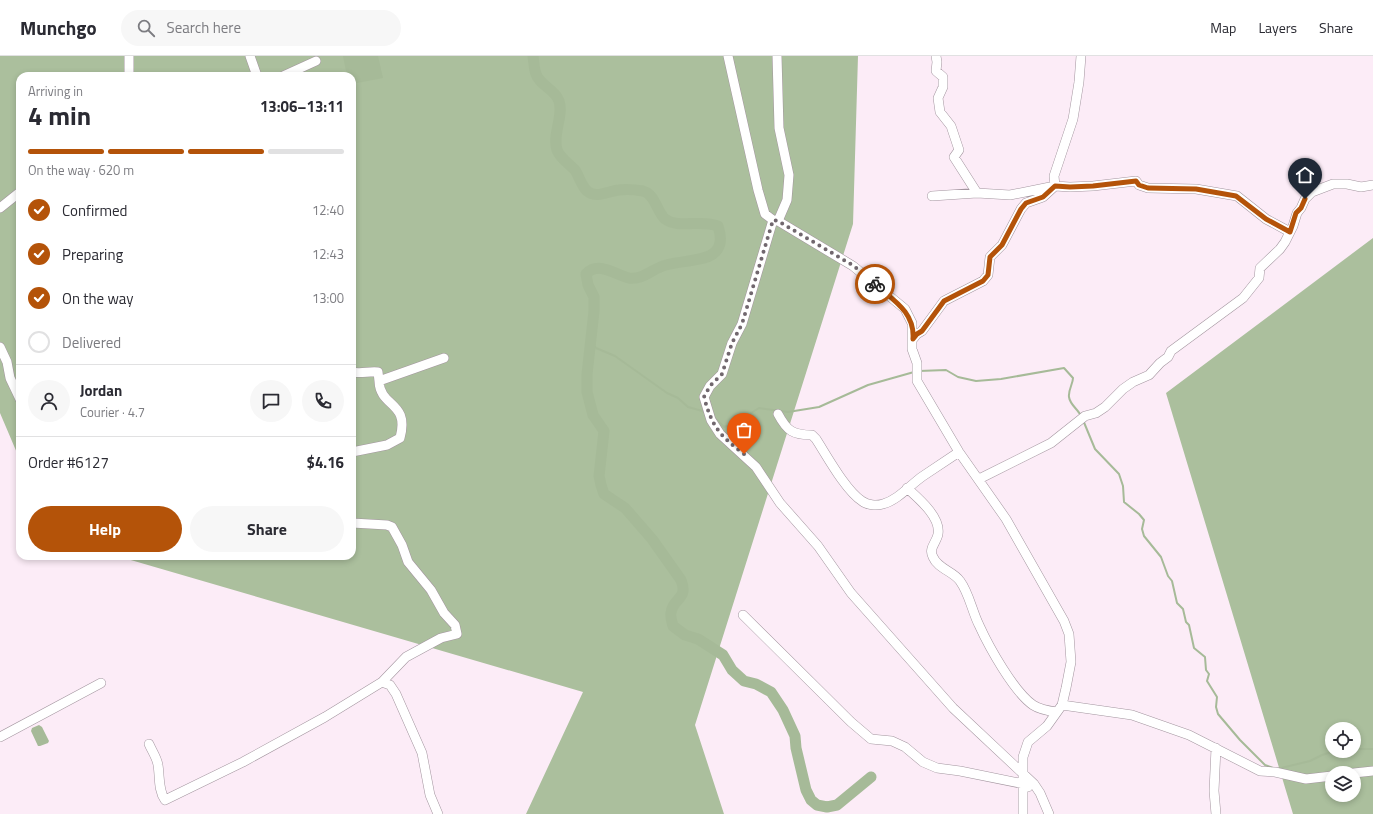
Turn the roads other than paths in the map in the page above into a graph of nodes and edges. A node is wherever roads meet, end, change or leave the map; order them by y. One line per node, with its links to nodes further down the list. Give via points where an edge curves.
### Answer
1 (129, 56): 8 (street)
2 (250, 56): 9 (street)
3 (728, 56): 17 (street, via 758,190 766,214)
4 (777, 56): 17 (street, via 779,128 790,175 787,200)
5 (936, 56): 13 (street, via 936,71 943,78 943,88 938,98 940,112 950,126 956,142 958,150 954,157)
6 (1081, 56): 12 (street, via 1080,82 1073,119 1054,176)
7 (316, 61): 10 (street)
8 (129, 72)
9 (256, 72)
10 (292, 72)
11 (1373, 185): 18 (street, via 1361,187 1333,184 1312,192 1296,213)
12 (1055, 186): 13 (street, via 1010,195); 18 (street, via 1093,186 1136,181 1148,188 1196,189 1227,193 1236,196 1266,219); 19 (street, via 1043,197 1026,203 1021,209 1002,245 990,257 988,275 983,281 944,301)
13 (977, 193): 15 (street)
14 (16, 195): 16 (street)
15 (932, 196)
16 (0, 208)
17 (776, 220): 19 (street, via 854,266 905,309 912,323); 41 (street, via 742,324 732,343 722,374 710,386 704,397 711,420 720,434 756,467 780,504 818,546 851,593 953,708)
18 (1290, 232): 28 (street, via 1280,249 1260,268 1259,278 1243,298 1171,351 1149,375 1133,382 1105,407 1085,416 1051,443)
19 (913, 339): 27 (street, via 917,380)
20 (0, 347): 24 (street)
21 (444, 358): 23 (street)
22 (356, 372): 23 (street, via 378,372)
23 (379, 381): 26 (street, via 383,395 403,419 400,438 387,445)
24 (16, 391)
25 (778, 414): 29 (street, via 788,430 802,435 812,435 816,439 847,486 863,502 882,505)
26 (356, 451)
27 (959, 452): 28 (street); 29 (street)
28 (979, 480): 34 (street, via 1006,519 1069,634 1071,662)
29 (907, 488): 34 (street, via 930,510 938,527 938,535 932,547 933,558 959,580 979,626 1008,676 1022,695 1035,706)
30 (356, 523): 32 (street, via 392,527 408,562 458,630 457,634 441,638 406,657)
31 (743, 615): 41 (street, via 871,739 892,741 905,746 923,762 937,768)
32 (382, 682): 36 (street, via 243,762 165,800 161,794 158,763); 42 (street, via 390,685 396,694 422,753 430,795)
33 (101, 683): 35 (street)
34 (1059, 709): 37 (street, via 1132,715 1190,735); 41 (street, via 1047,726 1028,742 1023,757)
35 (0, 737)
36 (149, 744)
37 (1216, 748): 40 (street, via 1260,771 1306,780); 45 (street)
38 (1373, 770): 39 (street)
39 (1361, 772)
40 (1325, 777)
41 (1024, 780): 43 (street); 44 (street, via 1034,784)
42 (438, 814)
43 (1023, 814)
44 (1049, 814)
45 (1216, 814)

